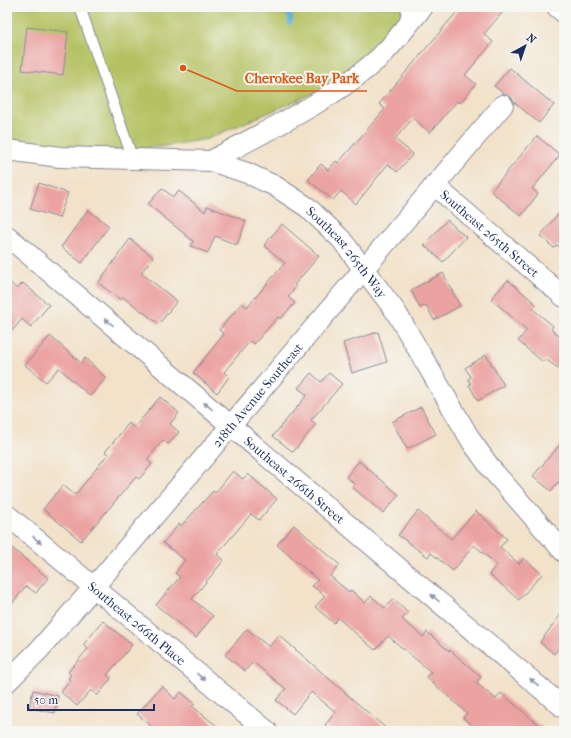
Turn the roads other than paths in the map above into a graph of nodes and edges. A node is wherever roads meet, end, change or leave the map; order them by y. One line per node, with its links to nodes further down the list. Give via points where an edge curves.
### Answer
1 (80, 7): 9 (lane)
2 (407, 7): 6 (lane)
3 (422, 7): 6 (street)
4 (557, 7): 5 (street)
5 (564, 13)
6 (405, 28): 10 (street, via 380,57 338,88 302,112)
7 (504, 105): 11 (street, 218th Avenue Southeast)
8 (7, 150): 9 (street, Southeast 265th Way, via 60,157)
9 (133, 160): 10 (street, Southeast 265th Way)
10 (211, 161): 13 (street, Southeast 265th Way, via 275,186 307,207 341,239)
11 (434, 185): 13 (street, 218th Avenue Southeast); 14 (street, Southeast 265th Street)
12 (7, 236): 15 (street, Southeast 266th Street, one-way to 12)
13 (364, 269): 15 (street, 218th Avenue Southeast); 17 (street, Southeast 265th Way, via 396,312 472,442 492,470)
14 (564, 297)
15 (232, 426): 18 (street, 218th Avenue Southeast); 20 (street, Southeast 266th Street, one-way to 15)
16 (7, 515): 18 (street, Southeast 266th Place, one-way to 18)
17 (564, 552)
18 (93, 588): 19 (street, 218th Avenue Southeast, via 39,650); 21 (street, Southeast 266th Place, one-way to 21)
19 (7, 682)
20 (564, 708)
21 (266, 731)

